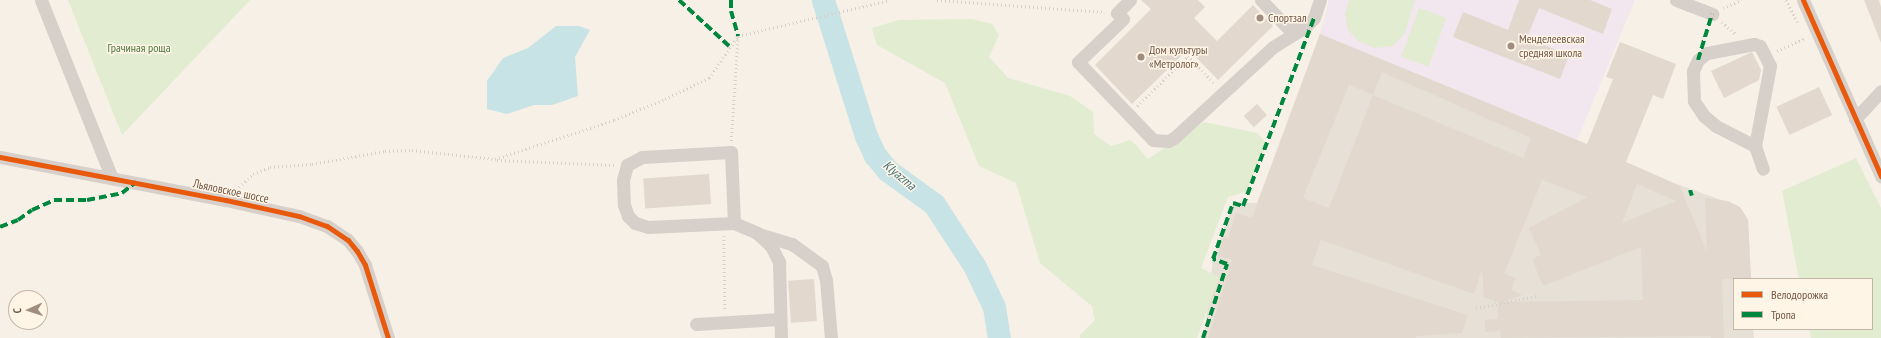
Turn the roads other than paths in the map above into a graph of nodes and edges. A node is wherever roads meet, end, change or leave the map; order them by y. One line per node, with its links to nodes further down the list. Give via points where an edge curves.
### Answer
1 (41, 0): 15 (street)
2 (1130, 0): 8 (street, via 1117,13 1123,19 1078,62 1153,140 1168,141 1273,47)
3 (1261, 0): 8 (street, via 1287,27 1296,30)
4 (1320, 0): 8 (street, via 1314,18)
5 (1676, 0): 7 (street)
6 (1803, 0): 10 (street)
7 (1712, 14)
8 (1304, 28)
9 (1881, 91): 10 (street)
10 (1855, 119): 14 (street)
11 (1755, 146): 11 (street, via 1770,66 1760,46 1748,44 1707,53 1698,60 1693,71 1694,101 1704,116 1716,126); 13 (street)
12 (0, 157): 15 (street, Льяловское шоссе)
13 (1763, 170)
14 (1881, 176)
15 (112, 178): 20 (street, Льяловское шоссе, via 226,200 313,220 327,226 348,240 365,265)
16 (729, 223): 16 (street, via 731,152 642,157 627,166 623,180 624,205 628,216 635,223 648,227); 17 (street)
17 (757, 233): 18 (street, via 771,246 779,262); 22 (street, via 792,244 822,266 826,280)
18 (780, 319): 19 (street); 21 (street)
19 (696, 324)
20 (388, 338)
21 (781, 338)
22 (831, 338)

